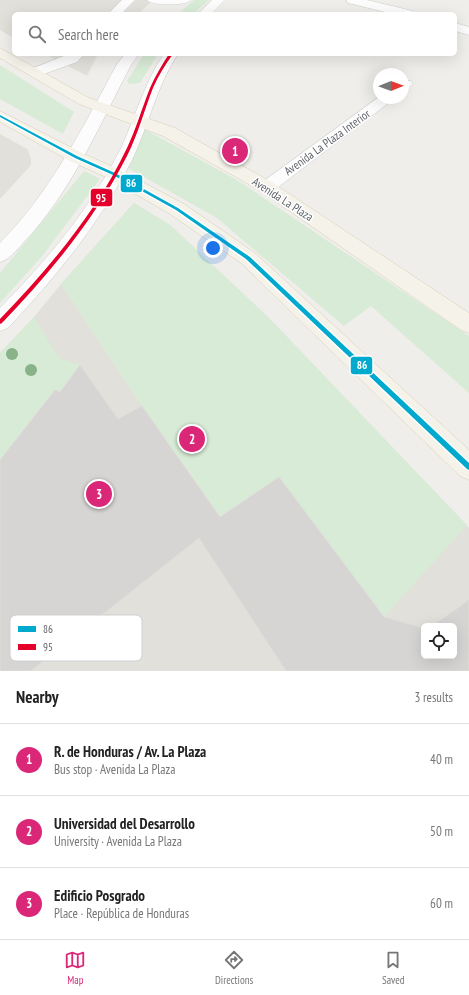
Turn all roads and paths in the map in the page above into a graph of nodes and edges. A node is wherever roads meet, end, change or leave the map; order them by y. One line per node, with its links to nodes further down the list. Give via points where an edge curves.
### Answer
1 (129, 0): 6 (street)
2 (153, 0): 3 (street)
3 (185, 0): 7 (street)
4 (219, 0): 8 (street)
5 (352, 0): 9 (street)
6 (116, 12)
7 (169, 12)
8 (206, 12)
9 (400, 12)
10 (457, 28): 11 (street)
11 (469, 31)
12 (0, 52): 16 (main road, Avenida La Plaza)
13 (75, 56): 16 (street, via 72,60)
14 (130, 56): 18 (street)
15 (170, 56): 20 (street, via 149,90)
16 (36, 72): 18 (main road, Avenida La Plaza, via 84,101)
17 (379, 104): 23 (street, Avenida La Plaza Interior)
18 (102, 108): 20 (main road, Avenida La Plaza); 21 (street)
19 (0, 116): 21 (main road)
20 (139, 120): 22 (street, via 129,148); 23 (main road, Avenida La Plaza, via 169,132)
21 (76, 157): 22 (main road); 24 (street, via 43,207 21,235)
22 (114, 174): 25 (street, via 88,218 32,289); 27 (main road, via 177,209 248,258)
23 (267, 187): 26 (main road, Avenida La Plaza)
24 (0, 255)
25 (0, 322)
26 (469, 324)
27 (469, 467)

